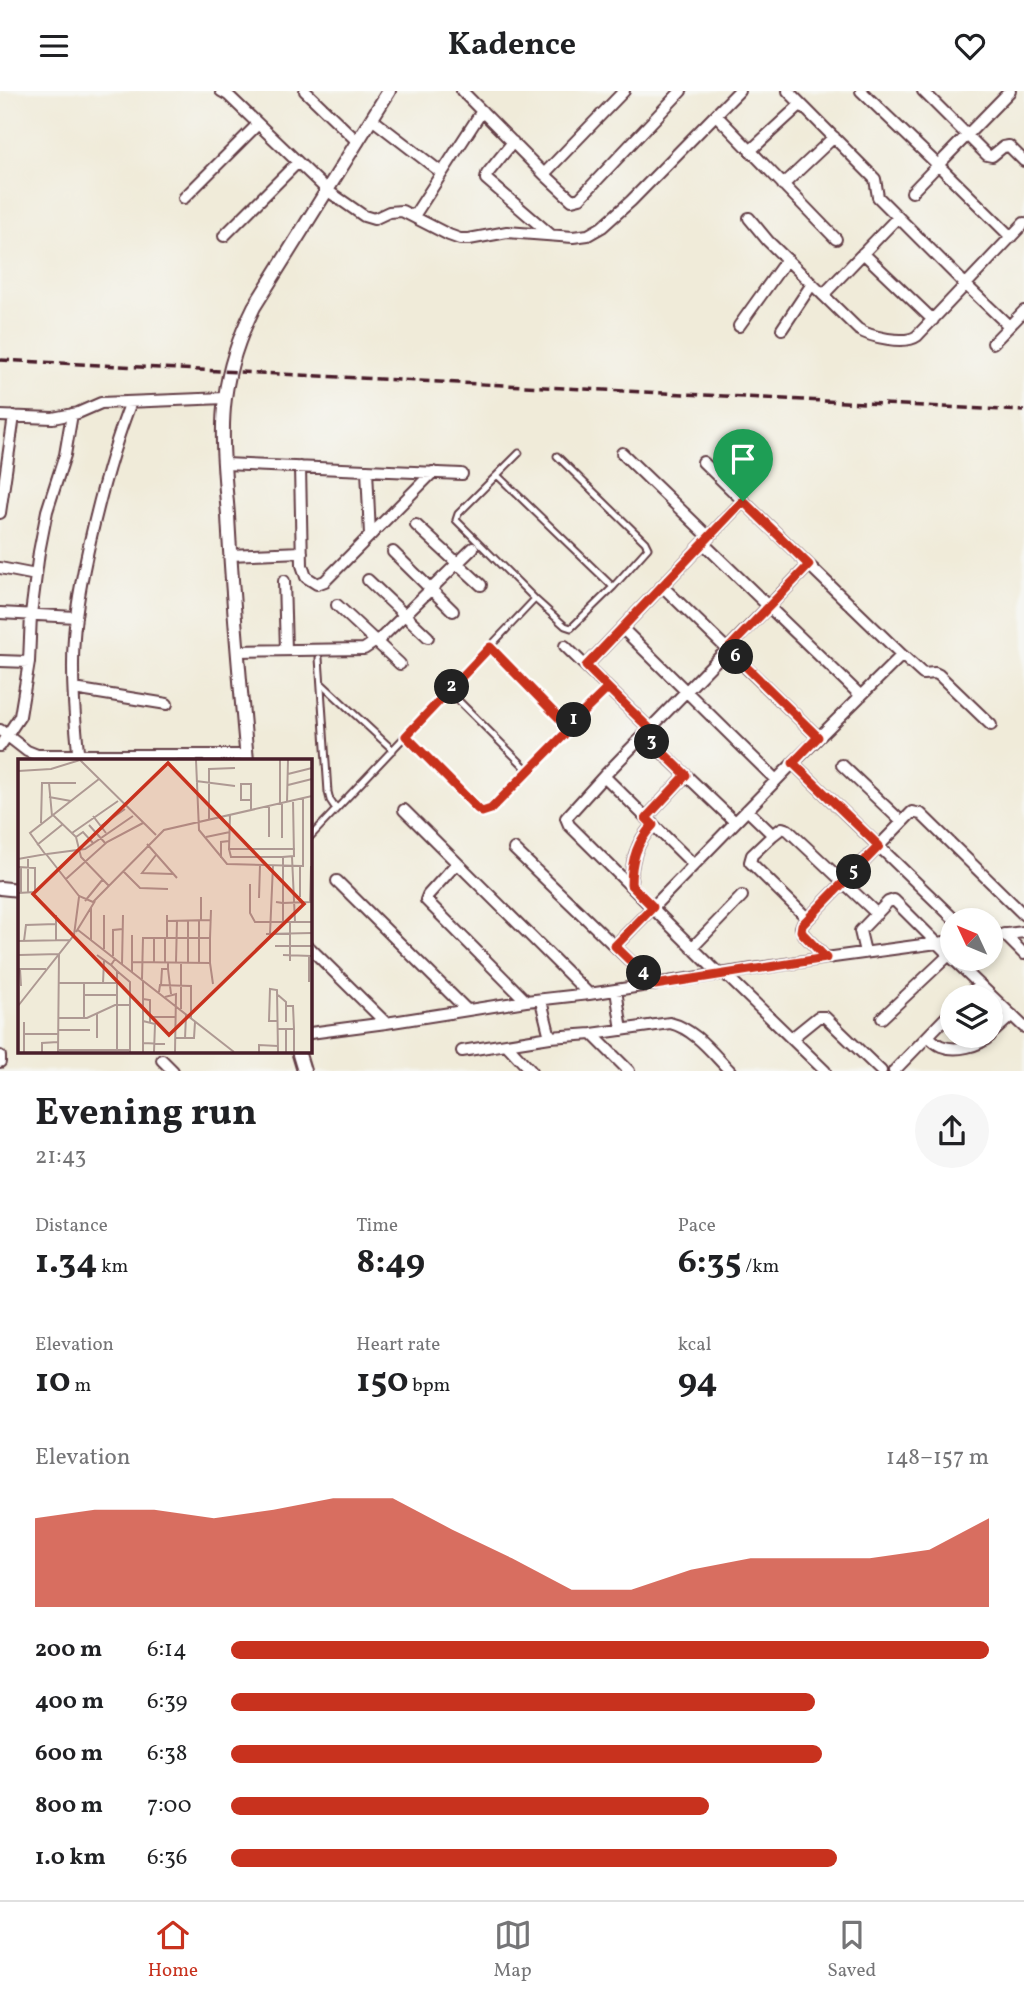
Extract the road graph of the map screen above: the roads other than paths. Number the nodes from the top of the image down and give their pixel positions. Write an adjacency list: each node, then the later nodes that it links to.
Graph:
1 (221, 91): 16 (street)
2 (305, 91): 19 (street)
3 (389, 91): 15 (street)
4 (462, 91): 13 (street)
5 (624, 91): 26 (street)
6 (681, 91): 26 (street)
7 (739, 91): 14 (street)
8 (788, 91): 12 (street)
9 (861, 91): 24 (street)
10 (923, 91): 17 (street)
11 (1010, 91): 17 (street)
12 (801, 104): 18 (street); 21 (street)
13 (482, 111): 20 (street); 25 (street)
14 (716, 115): 21 (street); 35 (street)
15 (372, 119): 19 (street); 25 (street)
16 (258, 124): 23 (street); 30 (street)
17 (968, 135): 22 (street); 24 (street)
18 (834, 137): 27 (street); 32 (street)
19 (358, 142): 28 (street)
20 (513, 142): 26 (street); 35 (street)
21 (750, 151): 27 (street)
22 (1024, 161)
23 (297, 163): 28 (street); 36 (street)
24 (939, 166): 29 (street); 37 (street)
25 (442, 173): 31 (street)
26 (544, 174)
27 (783, 185): 38 (street)
28 (328, 191): 31 (street); 50 (street)
29 (912, 192)
30 (184, 198)
31 (414, 216): 35 (street)
32 (898, 216): 39 (street); 42 (street)
33 (749, 219): 40 (street)
34 (1024, 223): 37 (street)
35 (551, 235)
36 (224, 236)
37 (1011, 237): 42 (street)
38 (836, 239)
39 (863, 253): 43 (street); 45 (street)
40 (787, 260): 41 (street); 46 (street)
41 (812, 284): 43 (street); 48 (street)
42 (966, 285): 45 (street); 47 (street)
43 (823, 295): 45 (street)
44 (1024, 311): 47 (street)
45 (933, 320)
46 (739, 326)
47 (1010, 326): 49 (street)
48 (782, 329)
49 (993, 343)
50 (225, 398): 51 (street); 59 (street)
51 (131, 402): 52 (street); 91 (street)
52 (72, 414): 54 (street); 77 (street)
53 (0, 416): 54 (street)
54 (15, 416): 66 (street)
55 (519, 453): 64 (lane)
56 (622, 453): 69 (street)
57 (557, 456): 82 (lane)
58 (703, 462): 65 (street)
59 (225, 464): 60 (street); 73 (street)
60 (300, 467): 61 (street); 71 (street)
61 (367, 470): 62 (street); 68 (street)
62 (433, 472): 63 (street); 68 (street)
63 (462, 474)
64 (497, 475): 82 (lane); 84 (lane)
65 (743, 501): 69 (street); 75 (street)
66 (0, 513)
67 (416, 525): 74 (street)
68 (370, 535): 71 (street)
69 (706, 540): 81 (street); 86 (street)
70 (473, 548): 74 (street)
71 (302, 552): 73 (street)
72 (393, 552): 83 (street)
73 (230, 555): 99 (street)
74 (457, 563): 80 (street); 83 (street)
75 (809, 565): 86 (street); 100 (street)
76 (0, 568): 77 (street)
77 (36, 575): 89 (street)
78 (369, 580): 90 (street)
79 (284, 581): 98 (street)
80 (481, 585)
81 (662, 586): 92 (street); 97 (street)
82 (613, 587): 84 (lane)
83 (430, 589): 87 (street); 90 (street)
84 (534, 599): 96 (lane)
85 (337, 605): 94 (street)
86 (769, 606): 97 (street); 111 (street)
87 (453, 611)
88 (0, 613): 89 (street)
89 (31, 614): 91 (street); 103 (street)
90 (404, 615): 93 (street); 94 (street)
91 (76, 617): 108 (street)
92 (622, 628): 105 (street); 110 (street)
93 (428, 637)
94 (376, 642): 98 (street); 104 (street)
95 (565, 646): 105 (street)
96 (490, 647): 109 (lane); 114 (lane)
97 (728, 649): 110 (street); 118 (street)
98 (286, 650): 99 (street)
99 (238, 651): 123 (street)
100 (902, 655): 111 (street); 113 (street)
101 (319, 658): 106 (lane)
102 (0, 661): 103 (street)
103 (29, 662): 116 (street)
104 (400, 664)
105 (586, 666): 107 (street)
106 (321, 683): 120 (lane); 130 (lane)
107 (608, 688): 114 (lane); 115 (street)
108 (74, 689): 112 (street); 121 (street)
109 (449, 691): 117 (lane); 126 (lane)
110 (686, 691): 115 (street); 129 (street)
111 (861, 696): 118 (street)
112 (167, 704)
113 (991, 725)
114 (565, 730): 126 (lane)
115 (647, 731): 127 (street); 128 (street)
116 (4, 733): 119 (street); 121 (street)
117 (406, 736): 120 (lane); 126 (lane)
118 (818, 737): 124 (street)
119 (0, 746)
120 (393, 750): 130 (lane)
121 (79, 758): 122 (street)
122 (199, 758): 123 (street)
123 (247, 758)
124 (793, 763): 129 (street); 138 (street)
125 (842, 765): 135 (street)
126 (529, 771)
127 (686, 775): 133 (street); 134 (street)
128 (604, 776): 133 (street); 144 (street)
129 (776, 780): 132 (street)
130 (336, 809): 136 (lane)
131 (404, 810): 140 (street)
132 (747, 810): 134 (street); 137 (street)
133 (650, 821): 141 (street); 144 (street)
134 (735, 822): 141 (street)
135 (902, 823): 138 (street); 151 (street)
136 (312, 835)
137 (773, 835): 143 (street); 152 (street)
138 (879, 846): 143 (street); 149 (street)
139 (514, 849): 157 (street)
140 (457, 863): 170 (street); 171 (street)
141 (694, 865): 148 (street)
142 (337, 881): 173 (street)
143 (844, 882): 150 (street); 152 (street)
144 (631, 885): 148 (street)
145 (0, 888): 146 (street)
146 (18, 890)
147 (742, 896): 159 (street)
148 (653, 907): 157 (street); 159 (street)
149 (943, 908)
150 (877, 914): 155 (street); 161 (street)
151 (1024, 915)
152 (807, 919): 163 (street)
153 (1024, 932): 154 (street)
154 (1004, 934): 162 (street)
155 (937, 943): 156 (street); 158 (street); 161 (street)
156 (940, 943)
157 (615, 946): 168 (street)
158 (940, 946)
159 (692, 948): 166 (street)
160 (312, 950): 176 (street)
161 (865, 952): 163 (street)
162 (1024, 954)
163 (826, 958): 166 (street)
164 (940, 967): 175 (street)
165 (966, 971): 167 (street)
166 (722, 974): 168 (street); 185 (street)
167 (979, 984): 174 (street)
168 (655, 985): 169 (street)
169 (616, 990): 170 (street); 180 (street)
170 (589, 994): 172 (street)
171 (526, 1001): 172 (street); 173 (street)
172 (541, 1001): 184 (street)
173 (467, 1010): 176 (street)
174 (1012, 1015): 178 (street); 179 (street)
175 (882, 1018)
176 (386, 1023): 181 (street)
177 (940, 1024): 183 (street)
178 (1003, 1024)
179 (1024, 1027)
180 (622, 1030): 182 (street); 197 (street)
181 (312, 1033)
182 (592, 1034): 184 (street); 196 (street)
183 (928, 1036): 187 (street); 200 (street)
184 (550, 1037): 186 (street)
185 (792, 1038): 198 (street); 199 (street)
186 (506, 1044): 188 (street); 195 (street)
187 (940, 1046)
188 (462, 1051)
189 (299, 1053): 194 (street)
190 (0, 1056): 192 (street)
191 (162, 1060): 193 (street)
192 (0, 1062)
193 (173, 1070)
194 (304, 1070)
195 (531, 1070)
196 (629, 1070)
197 (730, 1070)
198 (825, 1070)
199 (881, 1070)
200 (894, 1070)

